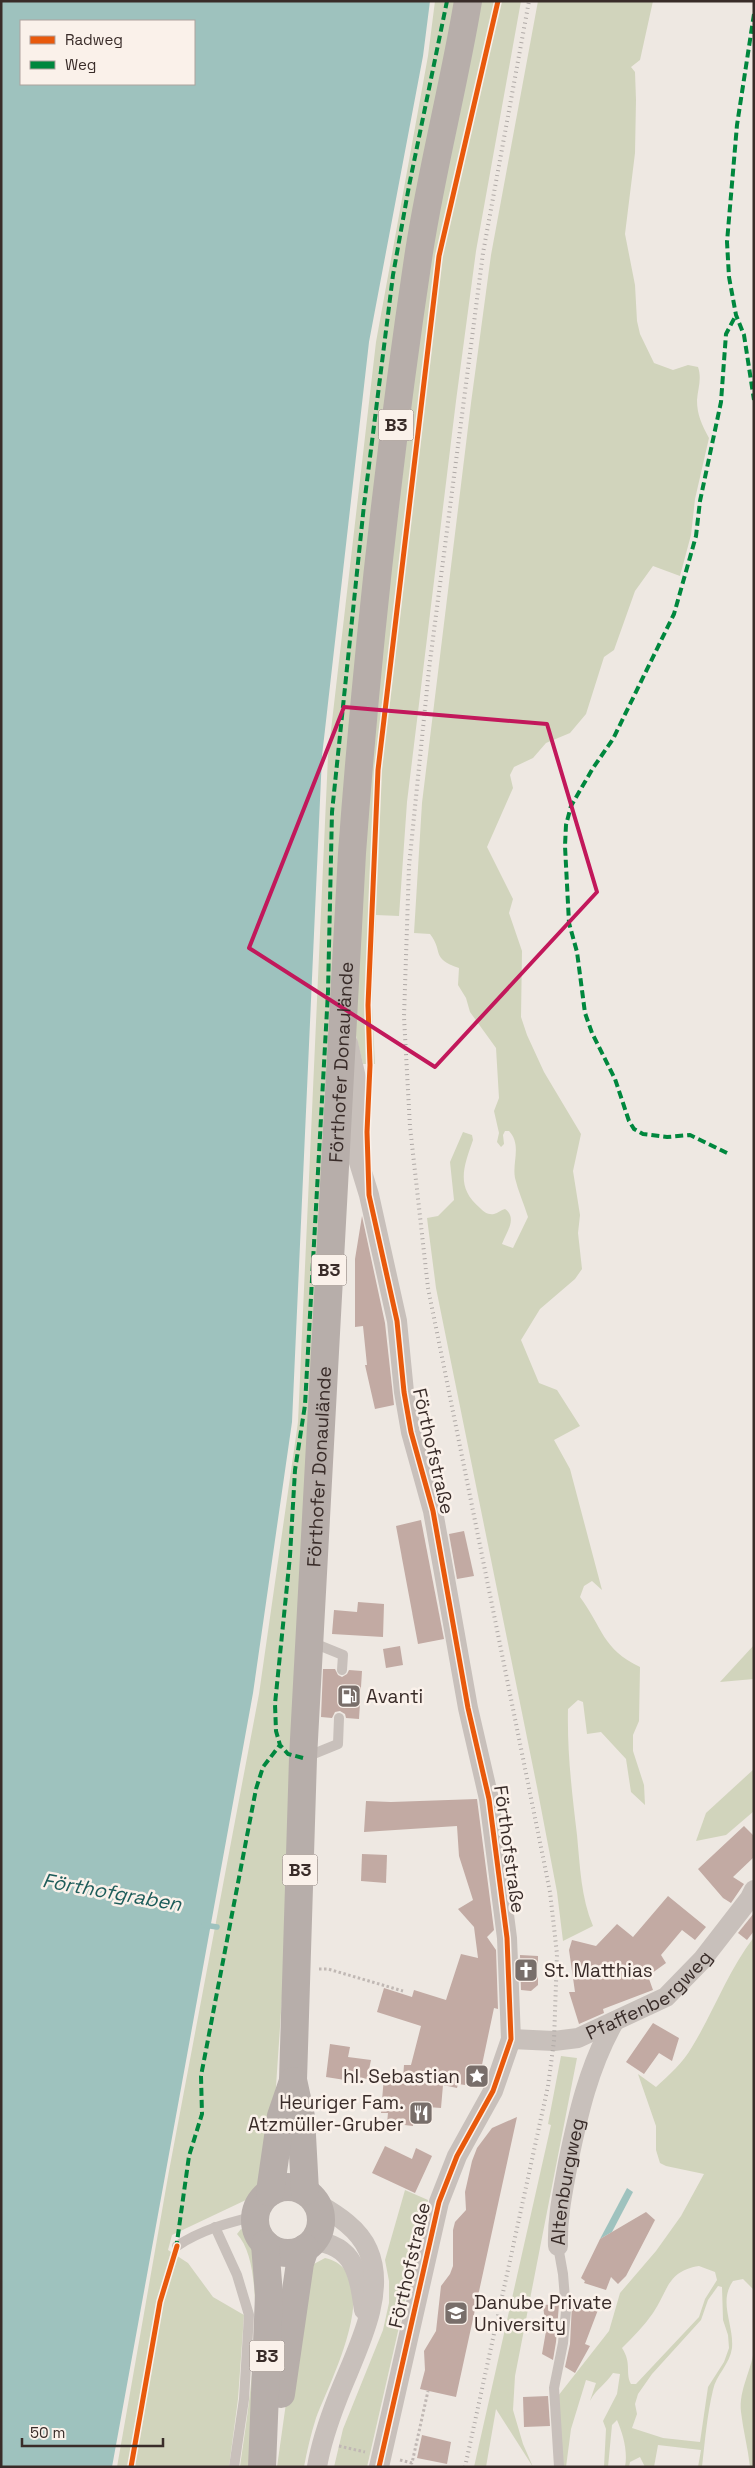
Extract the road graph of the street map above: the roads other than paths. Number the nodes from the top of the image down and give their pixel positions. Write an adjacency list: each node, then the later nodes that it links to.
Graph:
1 (468, 1): 2 (main road, Förthofer Donaulände / B3)
2 (343, 1022): 3 (main road, Förthofer Donaulände / B3); 9 (street, Förthofstraße)
3 (310, 1641): 4 (lane); 6 (main road, Förthofer Donaulände / B3)
4 (342, 1670)
5 (339, 1718): 6 (lane)
6 (303, 1758): 10 (main road, Förthofer Donaulände / B3)
7 (754, 1890): 8 (street, Pfaffenbergweg)
8 (614, 2022): 9 (street, Pfaffenbergweg); 18 (street, Altenburgweg)
9 (511, 2038): 20 (street, Förthofstraße)
10 (293, 2080): 11 (main road, Förthofer Donaulände / B3); 12 (main road, Förthofer Donaulände / B3)
11 (270, 2192): 12 (main road); 13 (main road, B3)
12 (312, 2198): 16 (main road, B3); 19 (street)
13 (255, 2216): 14 (lane); 15 (main road, B3)
14 (215, 2227): 17 (lane); 21 (lane)
15 (265, 2244): 16 (main road); 22 (main road, B3)
16 (309, 2244): 19 (street); 22 (main road, B3)
17 (177, 2246)
18 (558, 2246): 24 (lane, Altenburgweg)
19 (366, 2324): 23 (street)
20 (381, 2459)
21 (234, 2467)
22 (264, 2467)
23 (317, 2467)
24 (559, 2467)

